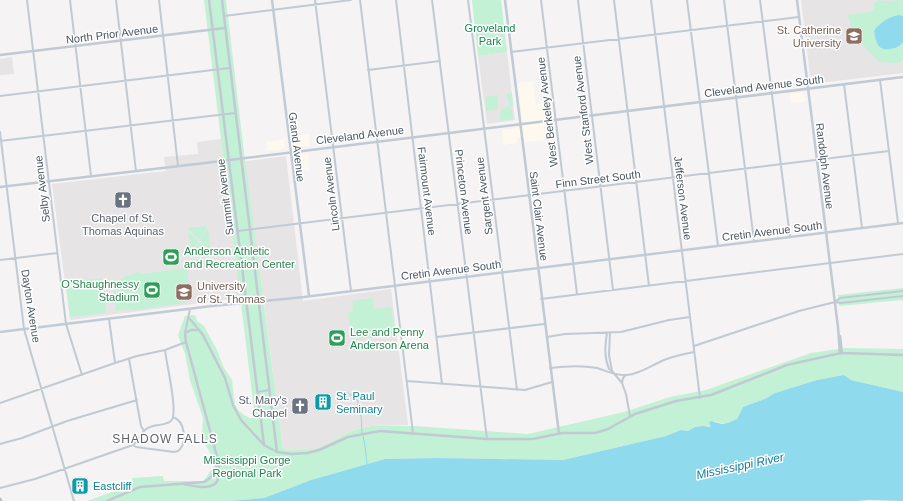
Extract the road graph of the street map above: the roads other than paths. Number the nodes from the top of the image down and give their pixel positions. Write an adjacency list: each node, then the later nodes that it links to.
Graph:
1 (27, 0): 39 (street, Selby Avenue)
2 (70, 0): 37 (street)
3 (116, 0): 35 (street)
4 (158, 0): 33 (street)
5 (209, 0): 30 (street, Summit Avenue)
6 (222, 0): 25 (street, Summit Avenue)
7 (272, 0): 24 (main road, Grand Avenue)
8 (315, 0): 23 (street, Lincoln Avenue)
9 (351, 0): 23 (street)
10 (360, 0): 46 (street)
11 (396, 0): 43 (street, Fairmount Avenue)
12 (432, 0): 42 (street, Princeton Avenue)
13 (468, 0): 68 (street, Sargent Avenue)
14 (505, 0): 40 (street, Saint Clair Avenue)
15 (541, 0): 38 (street, West Berkeley Avenue)
16 (578, 0): 36 (street, West Stanford Avenue)
17 (614, 0): 34 (street)
18 (651, 0): 32 (street, Jefferson Avenue)
19 (687, 0): 31 (street)
20 (724, 0): 28 (street)
21 (760, 0): 27 (street)
22 (797, 0): 26 (main road, Randolph Avenue)
23 (316, 4): 24 (street); 76 (street, Lincoln Avenue)
24 (273, 9): 25 (street); 78 (main road, Grand Avenue)
25 (224, 16): 29 (street, Summit Avenue)
26 (799, 17): 27 (street); 53 (main road, Randolph Avenue)
27 (763, 21): 28 (street); 55 (street)
28 (727, 26): 31 (street); 57 (street)
29 (225, 28): 30 (street, North Prior Avenue); 44 (street, Summit Avenue)
30 (213, 30): 33 (street, North Prior Avenue); 45 (street, Summit Avenue)
31 (691, 30): 32 (street); 58 (street)
32 (655, 35): 34 (street); 59 (street, Jefferson Avenue)
33 (163, 36): 35 (street, North Prior Avenue); 47 (street)
34 (619, 39): 36 (street); 60 (street)
35 (120, 40): 37 (street, North Prior Avenue); 49 (street)
36 (583, 44): 38 (street); 63 (street, West Stanford Avenue)
37 (75, 46): 39 (street, North Prior Avenue); 52 (street)
38 (547, 48): 40 (street); 64 (street, West Berkeley Avenue)
39 (33, 51): 41 (street, North Prior Avenue); 54 (street, Selby Avenue)
40 (511, 52): 66 (street, Saint Clair Avenue)
41 (0, 55)
42 (440, 61): 43 (street); 71 (street, Princeton Avenue)
43 (404, 66): 46 (street); 73 (street, Fairmount Avenue)
44 (230, 68): 45 (street); 61 (street, Summit Avenue)
45 (218, 69): 47 (street); 62 (street, Summit Avenue)
46 (368, 70): 75 (street)
47 (167, 75): 49 (street); 65 (street)
48 (903, 77): 50 (street, Cleveland Avenue South)
49 (125, 80): 52 (street); 67 (street)
50 (880, 80): 51 (street, Cleveland Avenue South); 77 (street)
51 (844, 84): 53 (street, Cleveland Avenue South); 79 (street)
52 (80, 86): 54 (street); 69 (street)
53 (808, 88): 55 (street, Cleveland Avenue South); 82 (main road, Randolph Avenue)
54 (38, 91): 56 (street); 72 (street, Selby Avenue)
55 (771, 93): 57 (street, Cleveland Avenue South); 83 (street)
56 (0, 96)
57 (736, 97): 58 (street, Cleveland Avenue South); 85 (street)
58 (699, 102): 59 (street, Cleveland Avenue South); 87 (street)
59 (663, 106): 60 (street, Cleveland Avenue South); 89 (street, Jefferson Avenue)
60 (627, 111): 63 (street, Cleveland Avenue); 91 (street)
61 (235, 113): 62 (street); 80 (street, Summit Avenue)
62 (223, 115): 65 (street); 81 (street, Summit Avenue)
63 (592, 115): 64 (street, Cleveland Avenue); 94 (street, West Stanford Avenue)
64 (555, 120): 66 (street, Cleveland Avenue); 95 (street, West Berkeley Avenue)
65 (173, 121): 67 (street); 84 (street)
66 (519, 124): 68 (street, Cleveland Avenue); 96 (street, Saint Clair Avenue)
67 (131, 125): 69 (street); 86 (street)
68 (484, 128): 71 (street, Cleveland Avenue); 97 (street, Sargent Avenue)
69 (85, 131): 72 (street); 88 (street)
70 (0, 132): 74 (street, Dayton Avenue)
71 (448, 133): 73 (street, Cleveland Avenue); 98 (street, Princeton Avenue)
72 (43, 136): 74 (street); 90 (street, Selby Avenue)
73 (412, 137): 75 (street, Cleveland Avenue); 99 (street, Fairmount Avenue)
74 (1, 141): 92 (street, Dayton Avenue)
75 (377, 142): 76 (street, Cleveland Avenue); 100 (street)
76 (333, 147): 78 (street, Cleveland Avenue); 101 (street, Lincoln Avenue)
77 (889, 151): 79 (street, Finn Street South); 104 (street)
78 (290, 152): 80 (street, Cleveland Avenue); 103 (main road, Grand Avenue)
79 (852, 156): 82 (street, Finn Street South); 105 (street)
80 (241, 158): 81 (street, Cleveland Avenue); 106 (street, Summit Avenue)
81 (229, 160): 84 (street, Cleveland Avenue); 107 (street, Summit Avenue)
82 (816, 160): 83 (street, Finn Street South); 108 (main road, Randolph Avenue)
83 (780, 165): 85 (street, Finn Street South); 109 (street)
84 (178, 166): 86 (street, Cleveland Avenue)
85 (744, 169): 87 (street, Finn Street South); 110 (street)
86 (136, 171): 88 (street, Cleveland Avenue)
87 (708, 174): 89 (street, Finn Street South); 111 (street)
88 (91, 176): 90 (street, Cleveland Avenue)
89 (672, 178): 91 (street, Finn Street South); 112 (street, Jefferson Avenue)
90 (49, 182): 92 (street, Cleveland Avenue); 113 (street, Selby Avenue)
91 (636, 183): 94 (street, Finn Street South); 114 (street)
92 (6, 186): 93 (street, Cleveland Avenue); 116 (street, Dayton Avenue)
93 (0, 187)
94 (600, 187): 95 (street, Finn Street South); 117 (street, West Stanford Avenue)
95 (564, 191): 96 (street, Finn Street South); 119 (street, West Berkeley Avenue)
96 (528, 196): 97 (street, Finn Street South); 121 (street, Saint Clair Avenue)
97 (492, 200): 98 (street, Finn Street South); 122 (street, Sargent Avenue)
98 (457, 204): 99 (street, Finn Street South); 123 (street, Princeton Avenue)
99 (421, 209): 100 (street, Finn Street South); 124 (street, Fairmount Avenue)
100 (386, 213): 101 (street, Finn Street South); 126 (street)
101 (342, 219): 103 (street, Finn Street South); 128 (street, Lincoln Avenue)
102 (903, 223): 104 (main road, Cretin Avenue South)
103 (299, 224): 106 (street, Finn Street South); 133 (main road, Grand Avenue)
104 (898, 224): 105 (main road, Cretin Avenue South)
105 (862, 228): 108 (main road, Cretin Avenue South)
106 (251, 230): 107 (street, Finn Street South); 137 (street, Summit Avenue)
107 (237, 231): 138 (street, Summit Avenue)
108 (826, 232): 109 (main road, Cretin Avenue South); 120 (street, Randolph Avenue)
109 (790, 237): 110 (main road, Cretin Avenue South)
110 (754, 241): 111 (main road, Cretin Avenue South)
111 (718, 246): 112 (main road, Cretin Avenue South)
112 (682, 250): 114 (main road, Cretin Avenue South); 125 (street, Jefferson Avenue)
113 (57, 253): 116 (street); 144 (street, Selby Avenue)
114 (645, 254): 117 (main road, Cretin Avenue South); 127 (street)
115 (903, 254): 120 (street)
116 (15, 258): 118 (street); 147 (street, Dayton Avenue)
117 (609, 259): 119 (main road, Cretin Avenue South); 129 (street, West Stanford Avenue)
118 (0, 260)
119 (573, 263): 121 (main road, Cretin Avenue South); 132 (street, West Berkeley Avenue)
120 (830, 263): 125 (street); 139 (street, Randolph Avenue)
121 (537, 268): 122 (main road, Cretin Avenue South); 136 (street, Saint Clair Avenue)
122 (502, 272): 123 (main road, Cretin Avenue South); 146 (street, Sargent Avenue)
123 (466, 276): 124 (main road, Cretin Avenue South); 150 (street, Princeton Avenue)
124 (430, 281): 126 (main road, Cretin Avenue South); 154 (street, Fairmount Avenue)
125 (685, 281): 127 (street); 141 (street, Jefferson Avenue)
126 (394, 285): 128 (main road, Cretin Avenue South); 169 (street)
127 (650, 286): 129 (street)
128 (351, 290): 133 (main road, Cretin Avenue South)
129 (613, 290): 132 (street)
130 (903, 291): 131 (street)
131 (886, 292): 135 (street); 139 (street)
132 (577, 294): 136 (street)
133 (309, 296): 137 (main road, Cretin Avenue South)
134 (903, 296): 135 (street)
135 (887, 298): 139 (street)
136 (541, 299): 145 (street, Saint Clair Avenue)
137 (259, 301): 138 (main road, Cretin Avenue South); 175 (street, Summit Avenue)
138 (246, 302): 140 (main road, Cretin Avenue South); 177 (street, Summit Avenue)
139 (835, 302): 157 (street); 160 (street, Randolph Avenue)
140 (190, 309): 142 (street); 143 (main road, Cretin Avenue South)
141 (690, 317): 153 (street); 157 (street, Jefferson Avenue)
142 (189, 318): 148 (street); 151 (street)
143 (109, 319): 144 (main road, Cretin Avenue South); 163 (street)
144 (66, 324): 147 (main road, Cretin Avenue South); 167 (street, Selby Avenue)
145 (544, 324): 146 (street); 155 (street, Saint Clair Avenue)
146 (509, 328): 150 (street); 176 (street, Sargent Avenue)
147 (24, 329): 149 (main road, Cretin Avenue South); 174 (street, Dayton Avenue)
148 (199, 330): 151 (street); 190 (street)
149 (0, 332)
150 (473, 332): 154 (street); 173 (street, Princeton Avenue)
151 (186, 333): 156 (street)
152 (607, 333): 153 (street); 155 (street); 165 (street)
153 (610, 334): 165 (street)
154 (437, 337): 172 (street, Fairmount Avenue)
155 (546, 337): 164 (street, Saint Clair Avenue)
156 (186, 342): 158 (street); 192 (street)
157 (694, 346): 159 (street, Jefferson Avenue)
158 (165, 350): 162 (street); 182 (street)
159 (694, 352): 168 (street); 178 (street, Jefferson Avenue)
160 (841, 353): 161 (street); 178 (street)
161 (903, 355)
162 (129, 359): 163 (street); 179 (street)
163 (115, 363): 167 (street)
164 (550, 368): 166 (street); 170 (street, Saint Clair Avenue)
165 (612, 371): 166 (street)
166 (614, 374): 168 (street); 171 (street)
167 (82, 375): 174 (street)
168 (626, 375): 171 (street)
169 (406, 381): 172 (street); 185 (street)
170 (552, 382): 176 (street); 186 (street, Saint Clair Avenue)
171 (622, 383): 181 (street)
172 (442, 384): 173 (street)
173 (480, 387): 176 (street); 187 (street, Princeton Avenue)
174 (42, 389): 180 (street); 183 (street, Dayton Avenue)
175 (269, 390): 177 (street); 191 (street, Summit Avenue)
176 (517, 390)
177 (258, 392): 190 (street, Summit Avenue)
178 (700, 398): 181 (street)
179 (137, 400): 183 (street); 184 (street)
180 (0, 403)
181 (630, 416): 186 (street)
182 (174, 417): 184 (street); 189 (street)
183 (52, 427): 188 (street); 193 (street, Dayton Avenue)
184 (144, 431): 189 (street)
185 (413, 434): 187 (street); 191 (street)
186 (559, 434): 187 (street)
187 (486, 439)
188 (0, 444)
189 (134, 445): 193 (street)
190 (264, 445): 191 (street)
191 (278, 452)
192 (217, 458): 194 (street); 194 (street)
193 (64, 468): 195 (street); 196 (street, Dayton Avenue)
194 (184, 484): 197 (street)
195 (0, 488)
196 (74, 501)
197 (106, 501)

